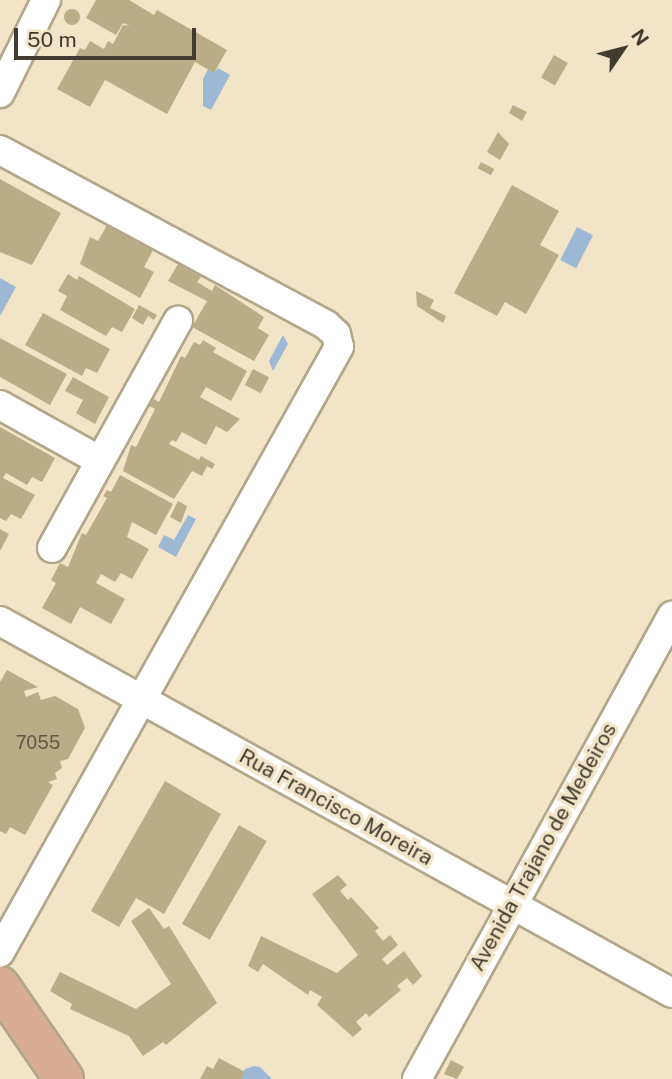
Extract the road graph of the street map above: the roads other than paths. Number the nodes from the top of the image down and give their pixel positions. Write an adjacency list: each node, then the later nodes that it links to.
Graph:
1 (46, 0): 2 (street)
2 (0, 93)
3 (0, 150): 10 (street)
4 (178, 321): 6 (street)
5 (0, 405): 6 (street)
6 (99, 460): 7 (street)
7 (52, 548)
8 (672, 616): 11 (street, Avenida Trajano de Medeiros)
9 (0, 621): 10 (street, Rua Francisco Moreira)
10 (141, 699): 11 (street, Rua Francisco Moreira); 12 (street)
11 (510, 904): 14 (street, Rua Francisco Moreira); 16 (street, Avenida Trajano de Medeiros)
12 (0, 952)
13 (0, 986): 15 (main road)
14 (672, 993)
15 (64, 1079)
16 (417, 1079)

